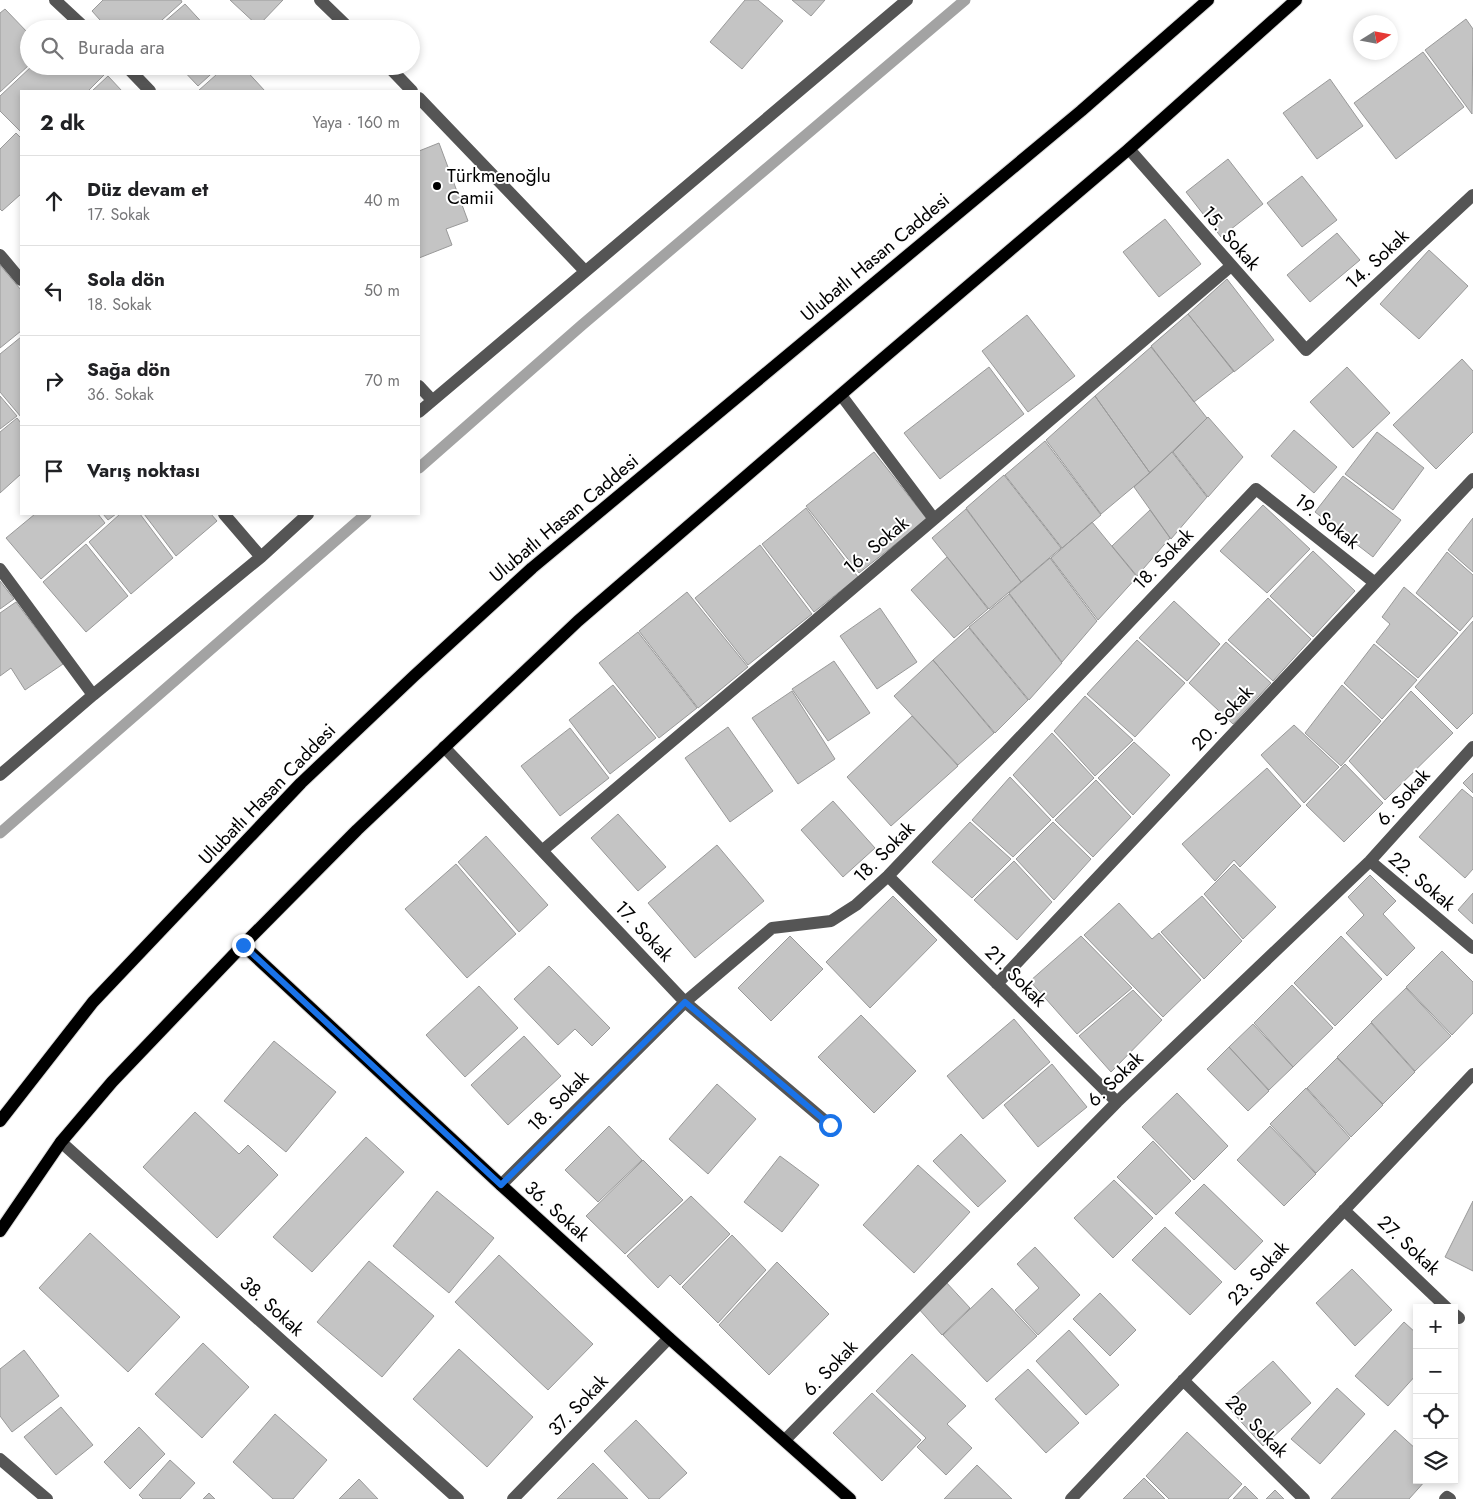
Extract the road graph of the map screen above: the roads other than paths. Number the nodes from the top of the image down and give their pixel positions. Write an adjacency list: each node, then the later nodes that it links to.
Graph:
1 (55, 0): 6 (street)
2 (320, 0): 7 (street)
3 (907, 0): 17 (street)
4 (1208, 0): 45 (main road, Ulubatlı Hasan Caddesi)
5 (1296, 0): 13 (main road)
6 (76, 20)
7 (341, 20)
8 (135, 75): 10 (street)
9 (397, 75): 11 (street)
10 (149, 90)
11 (411, 90)
12 (420, 99): 17 (street)
13 (1130, 150): 16 (street, 15. Sokak); 21 (main road)
14 (1473, 195): 19 (street, 14. Sokak)
15 (0, 255): 18 (street)
16 (1231, 266): 19 (street, 15. Sokak); 28 (street, 16. Sokak)
17 (585, 271): 22 (street)
18 (20, 279)
19 (1306, 350)
20 (420, 387): 22 (street)
21 (842, 395): 28 (street); 33 (main road)
22 (432, 400): 23 (street)
23 (420, 411)
24 (1473, 479): 31 (street, 20. Sokak)
25 (1256, 489): 31 (street, 19. Sokak); 38 (street, 18. Sokak)
26 (225, 515): 29 (street)
27 (307, 515): 29 (street)
28 (934, 519): 36 (street, 16. Sokak)
29 (261, 557): 32 (street)
30 (0, 569): 32 (street)
31 (1375, 583): 41 (street, 20. Sokak)
32 (93, 695): 35 (street)
33 (444, 748): 36 (street, 17. Sokak); 39 (main road)
34 (1473, 748): 37 (street, 6. Sokak)
35 (0, 774)
36 (543, 850): 42 (street, 17. Sokak)
37 (1370, 861): 40 (street, 22. Sokak); 44 (street, 6. Sokak)
38 (888, 876): 41 (street, 21. Sokak); 42 (street, 18. Sokak)
39 (243, 945): 47 (main road); 48 (main road, 36. Sokak)
40 (1473, 948)
41 (997, 984): 44 (street, 21. Sokak)
42 (685, 1002): 46 (street, 17. Sokak); 48 (street, 18. Sokak)
43 (1473, 1074): 49 (street, 23. Sokak)
44 (1117, 1102): 54 (street, 6. Sokak)
45 (0, 1121)
46 (830, 1125)
47 (61, 1142): 50 (main road); 57 (street, 38. Sokak)
48 (501, 1185): 52 (main road, 36. Sokak)
49 (1344, 1210): 51 (street, 27. Sokak); 53 (street, 23. Sokak)
50 (0, 1231)
51 (1443, 1304)
52 (669, 1338): 54 (main road, 36. Sokak); 58 (street, 37. Sokak)
53 (1184, 1380): 60 (street, 23. Sokak); 61 (street, 28. Sokak)
54 (785, 1440): 59 (main road, 36. Sokak)
55 (0, 1459): 56 (street)
56 (47, 1499)
57 (458, 1499)
58 (513, 1499)
59 (850, 1499)
60 (1071, 1499)
61 (1304, 1499)
62 (1445, 1499): 63 (street)
63 (1450, 1499)

